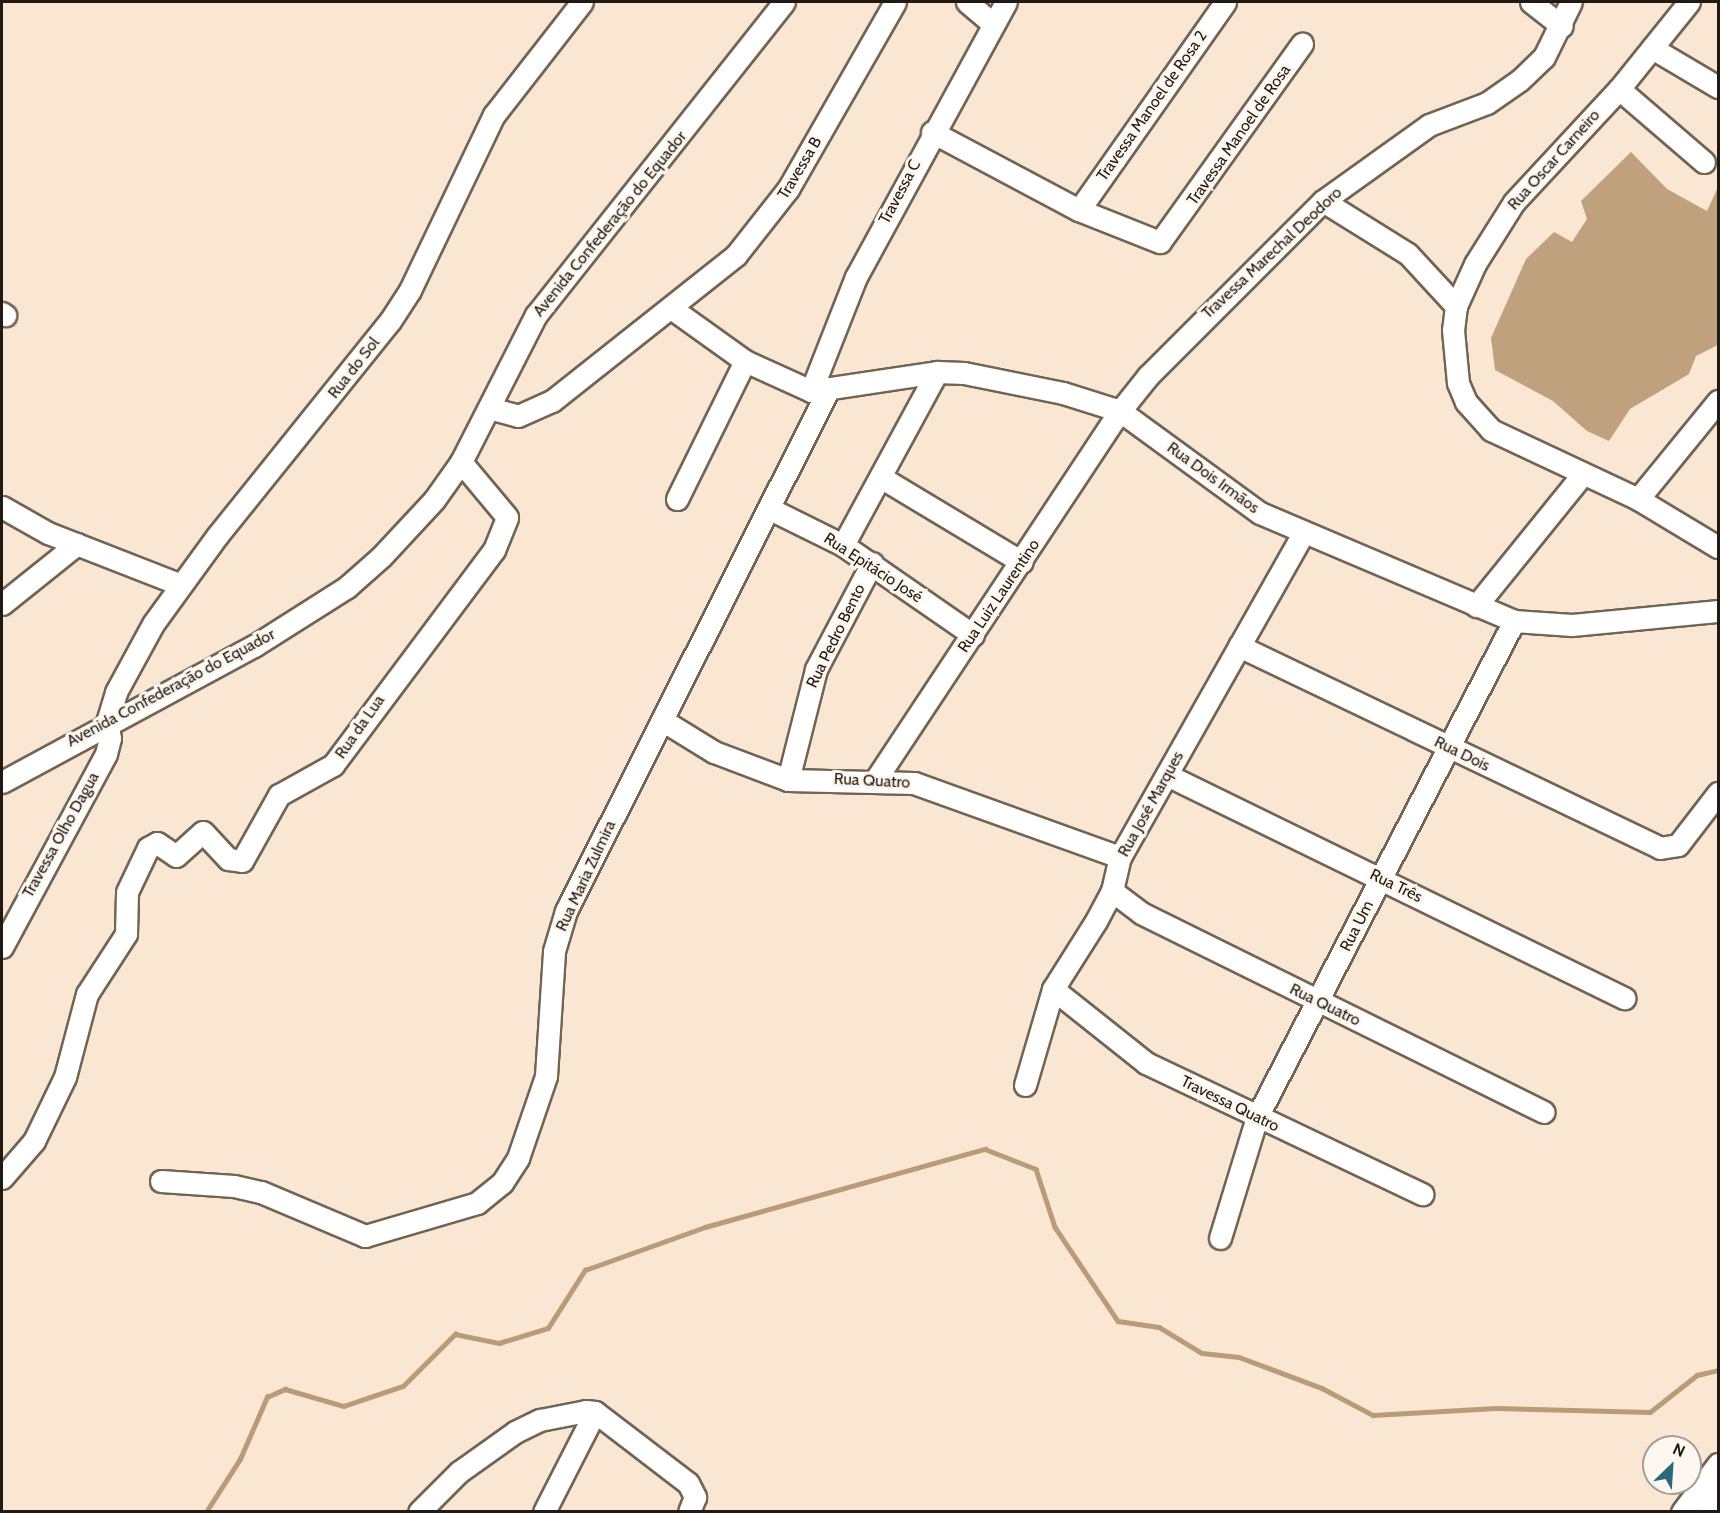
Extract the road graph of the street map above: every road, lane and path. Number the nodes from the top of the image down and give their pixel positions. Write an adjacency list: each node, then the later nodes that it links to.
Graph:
1 (582, 2): 41 (street, Rua do Sol)
2 (784, 2): 26 (street, Avenida Confederação do Equador)
3 (895, 2): 21 (street, Travessa B)
4 (967, 2): 10 (street)
5 (1006, 2): 10 (street, Travessa C)
6 (1226, 2): 19 (street, Travessa Manoel de Rosa 2)
7 (1532, 2): 11 (street)
8 (1571, 2): 11 (street, Travessa Marechal Deodoro)
9 (1689, 2): 13 (street, Rua Oscar Carneiro)
10 (993, 24): 16 (street, Travessa C)
11 (1562, 26): 18 (street, Travessa Marechal Deodoro)
12 (1302, 44): 19 (street, Travessa Manoel de Rosa)
13 (1652, 48): 14 (street); 15 (street, Rua Oscar Carneiro)
14 (1719, 87)
15 (1619, 89): 17 (street); 20 (street, Rua Oscar Carneiro)
16 (932, 132): 19 (street); 24 (street, Travessa C)
17 (1704, 162)
18 (1323, 201): 20 (street); 27 (street, Travessa Marechal Deodoro)
19 (1079, 210)
20 (1456, 306): 29 (street, Rua Oscar Carneiro)
21 (671, 308): 22 (street); 26 (street, Travessa B)
22 (745, 361): 24 (street); 31 (street)
23 (937, 372): 24 (street, Rua Dois Irmãos); 27 (street, Rua Dois Irmãos); 30 (street)
24 (820, 390): 34 (street, Rua Maria Zulmira)
25 (1719, 401): 32 (street)
26 (489, 408): 28 (street, Avenida Confederação do Equador)
27 (1120, 411): 35 (street, Rua Dois Irmãos); 39 (street, Rua Luiz Laurentino)
28 (461, 462): 49 (street, Avenida Confederação do Equador); 66 (street, Rua da Lua)
29 (1583, 474): 32 (street, Rua Oscar Carneiro); 43 (street)
30 (882, 478): 37 (street); 39 (street)
31 (677, 499)
32 (1638, 499): 38 (street, Rua Oscar Carneiro)
33 (2, 507): 36 (street)
34 (770, 509): 37 (street, Rua Epitácio José); 48 (street, Rua Maria Zulmira)
35 (1303, 533): 43 (street, Rua Dois Irmãos); 47 (street, Rua José Marques)
36 (77, 544): 41 (street); 42 (street)
37 (843, 545): 40 (street, Rua Epitácio José)
38 (1719, 547)
39 (1022, 562): 46 (street, Rua Luiz Laurentino)
40 (872, 564): 46 (street, Rua Epitácio José); 53 (street, Rua Pedro Bento)
41 (179, 584): 49 (street, Rua do Sol)
42 (2, 604)
43 (1476, 606): 45 (street, Rua Dois Irmãos)
44 (1719, 611): 45 (street, Rua Dois Irmãos)
45 (1514, 621): 50 (street, Rua Um)
46 (973, 635): 52 (street, Rua Luiz Laurentino)
47 (1239, 646): 50 (street, Rua Dois); 51 (street, Rua José Marques)
48 (662, 720): 53 (street, Rua Quatro); 67 (street, Rua Maria Zulmira)
49 (107, 722): 54 (street, Avenida Confederação do Equador); 59 (street, Travessa Olho Dagua)
50 (1449, 748): 55 (street, Rua Dois); 57 (street, Rua Um)
51 (1167, 775): 56 (street, Rua José Marques); 57 (street, Rua Três)
52 (876, 779): 53 (street, Rua Quatro); 56 (street, Rua Quatro)
53 (788, 780)
54 (2, 782)
55 (1719, 793)
56 (1120, 857): 58 (street, Rua José Marques)
57 (1381, 879): 61 (street, Rua Três); 62 (street, Rua Um)
58 (1112, 891): 60 (street, Rua José Marques); 62 (street, Rua Quatro)
59 (2, 947)
60 (1053, 989): 63 (street, Rua José Marques); 65 (street, Travessa Quatro)
61 (1624, 998)
62 (1318, 1001): 64 (street, Rua Quatro); 65 (street, Rua Um)
63 (1025, 1085)
64 (1543, 1112)
65 (1257, 1117): 68 (street, Travessa Quatro); 69 (street, Rua Um)
66 (2, 1178)
67 (160, 1181)
68 (1422, 1194)
69 (1220, 1238)
70 (595, 1412): 72 (street); 73 (street); 74 (street)
71 (1713, 1471): 75 (street); 76 (street)
72 (418, 1512)
73 (544, 1512)
74 (689, 1512)
75 (1682, 1512)
76 (1708, 1512)

